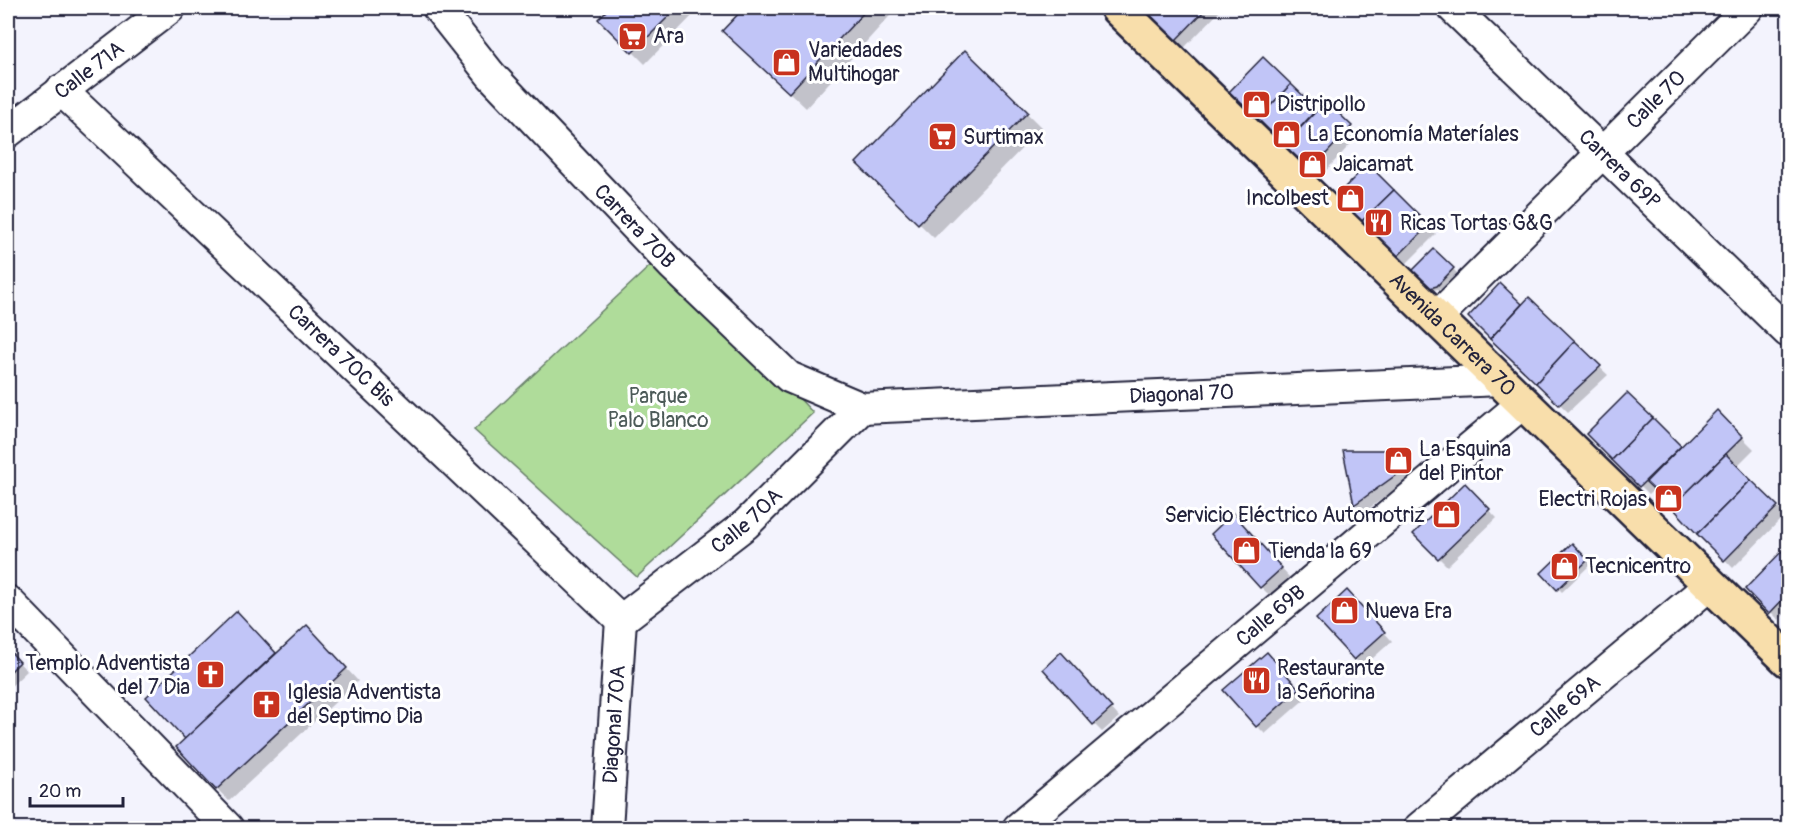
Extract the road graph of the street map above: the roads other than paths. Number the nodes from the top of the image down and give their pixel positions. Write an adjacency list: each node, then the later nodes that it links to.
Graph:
1 (170, 8): 6 (street, Calle 71A)
2 (438, 8): 12 (street, Carrera 70B)
3 (1117, 8): 9 (main road, Avenida Carrera 70)
4 (1453, 8): 8 (street, Carrera 69P)
5 (1748, 8): 8 (street, Calle 70)
6 (61, 90): 7 (street, Calle 71A); 15 (street, Carrera 70C Bis)
7 (8, 132)
8 (1602, 153): 9 (street, Calle 70); 10 (street, Carrera 69P)
9 (1436, 318): 11 (main road, Avenida Carrera 70)
10 (1788, 332)
11 (1512, 392): 12 (street, Diagonal 70); 13 (main road, Avenida Carrera 70); 19 (street, Calle 69B)
12 (862, 408): 15 (street, Calle 70A)
13 (1711, 584): 16 (main road, Avenida Carrera 70); 20 (street, Calle 69A)
14 (8, 601): 17 (street)
15 (621, 620): 18 (street, Diagonal 70A)
16 (1788, 660)
17 (228, 828)
18 (607, 828)
19 (1018, 828)
20 (1419, 828)

